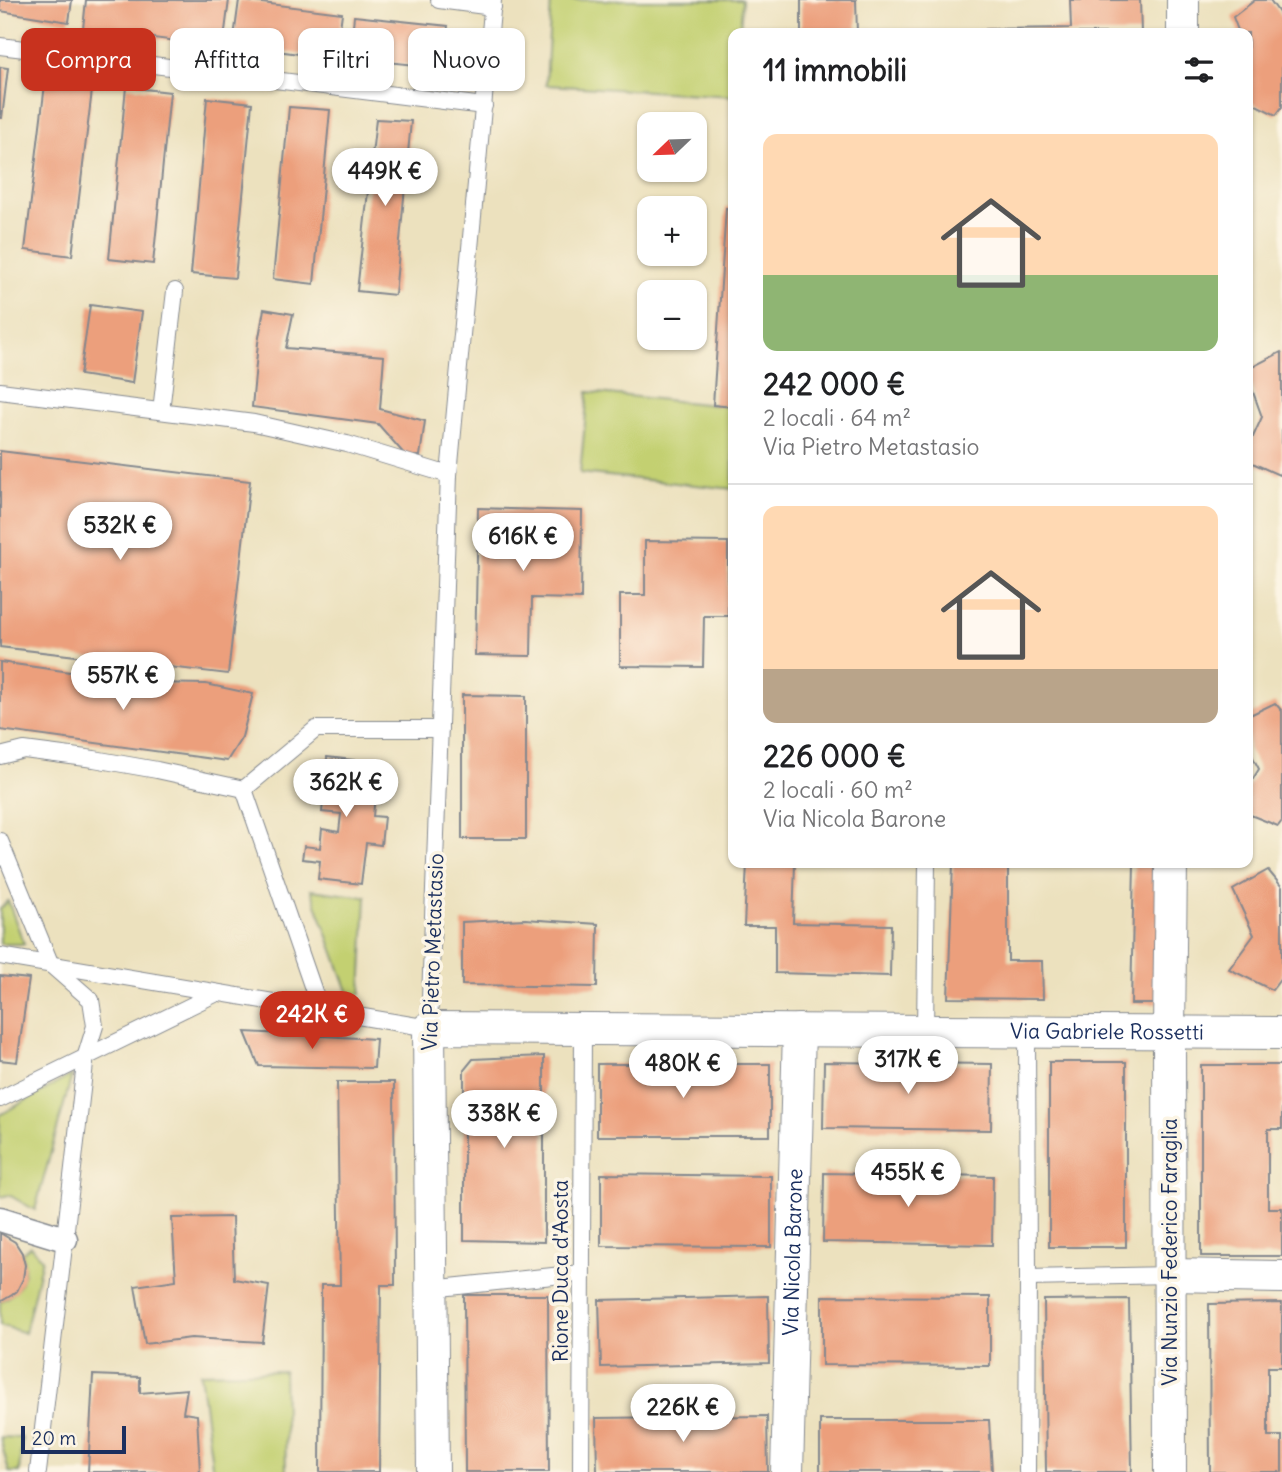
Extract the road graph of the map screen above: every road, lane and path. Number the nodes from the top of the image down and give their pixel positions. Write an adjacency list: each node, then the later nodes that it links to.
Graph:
1 (439, 0): 3 (lane)
2 (1184, 0): 4 (street)
3 (493, 3): 6 (lane, Via Pietro Metastasio)
4 (1183, 28)
5 (0, 46): 6 (lane)
6 (484, 106): 10 (lane, Via Pietro Metastasio)
7 (174, 291): 9 (lane)
8 (0, 391): 9 (lane)
9 (161, 411): 10 (lane)
10 (449, 475): 11 (lane, Via Pietro Metastasio)
11 (440, 730): 13 (lane); 21 (lane, Via Pietro Metastasio)
12 (0, 756): 13 (lane)
13 (244, 789): 20 (lane)
14 (0, 841): 18 (lane)
15 (927, 868): 24 (lane)
16 (1171, 868): 26 (street, Via Nunzio Federico Faraglia)
17 (0, 956): 18 (lane)
18 (51, 965): 19 (lane); 28 (lane)
19 (217, 993): 20 (lane); 28 (lane)
20 (320, 1009): 21 (lane)
21 (429, 1028): 22 (street, Via Gabriele Rossetti); 36 (street, Via Pietro Metastasio)
22 (583, 1029): 23 (street, Via Gabriele Rossetti); 32 (lane, Rione Duca d'Aosta)
23 (799, 1030): 24 (street, Via Gabriele Rossetti); 40 (street, Via Nicola Barone)
24 (925, 1031): 25 (street, Via Gabriele Rossetti)
25 (1027, 1031): 26 (street, Via Gabriele Rossetti); 35 (lane)
26 (1169, 1032): 27 (street, Via Gabriele Rossetti); 33 (street, Via Nunzio Federico Faraglia)
27 (1282, 1033)
28 (86, 1055): 29 (lane); 31 (lane)
29 (0, 1099)
30 (0, 1219): 31 (street)
31 (65, 1239): 37 (lane)
32 (581, 1273): 36 (lane); 39 (lane, Rione Duca d'Aosta)
33 (1170, 1275): 34 (street); 35 (lane); 42 (street, Via Nunzio Federico Faraglia)
34 (1282, 1277)
35 (1028, 1278): 41 (lane)
36 (431, 1289): 38 (street, Via Pietro Metastasio)
37 (38, 1472)
38 (433, 1472)
39 (581, 1472)
40 (787, 1472)
41 (1027, 1472)
42 (1170, 1472)

